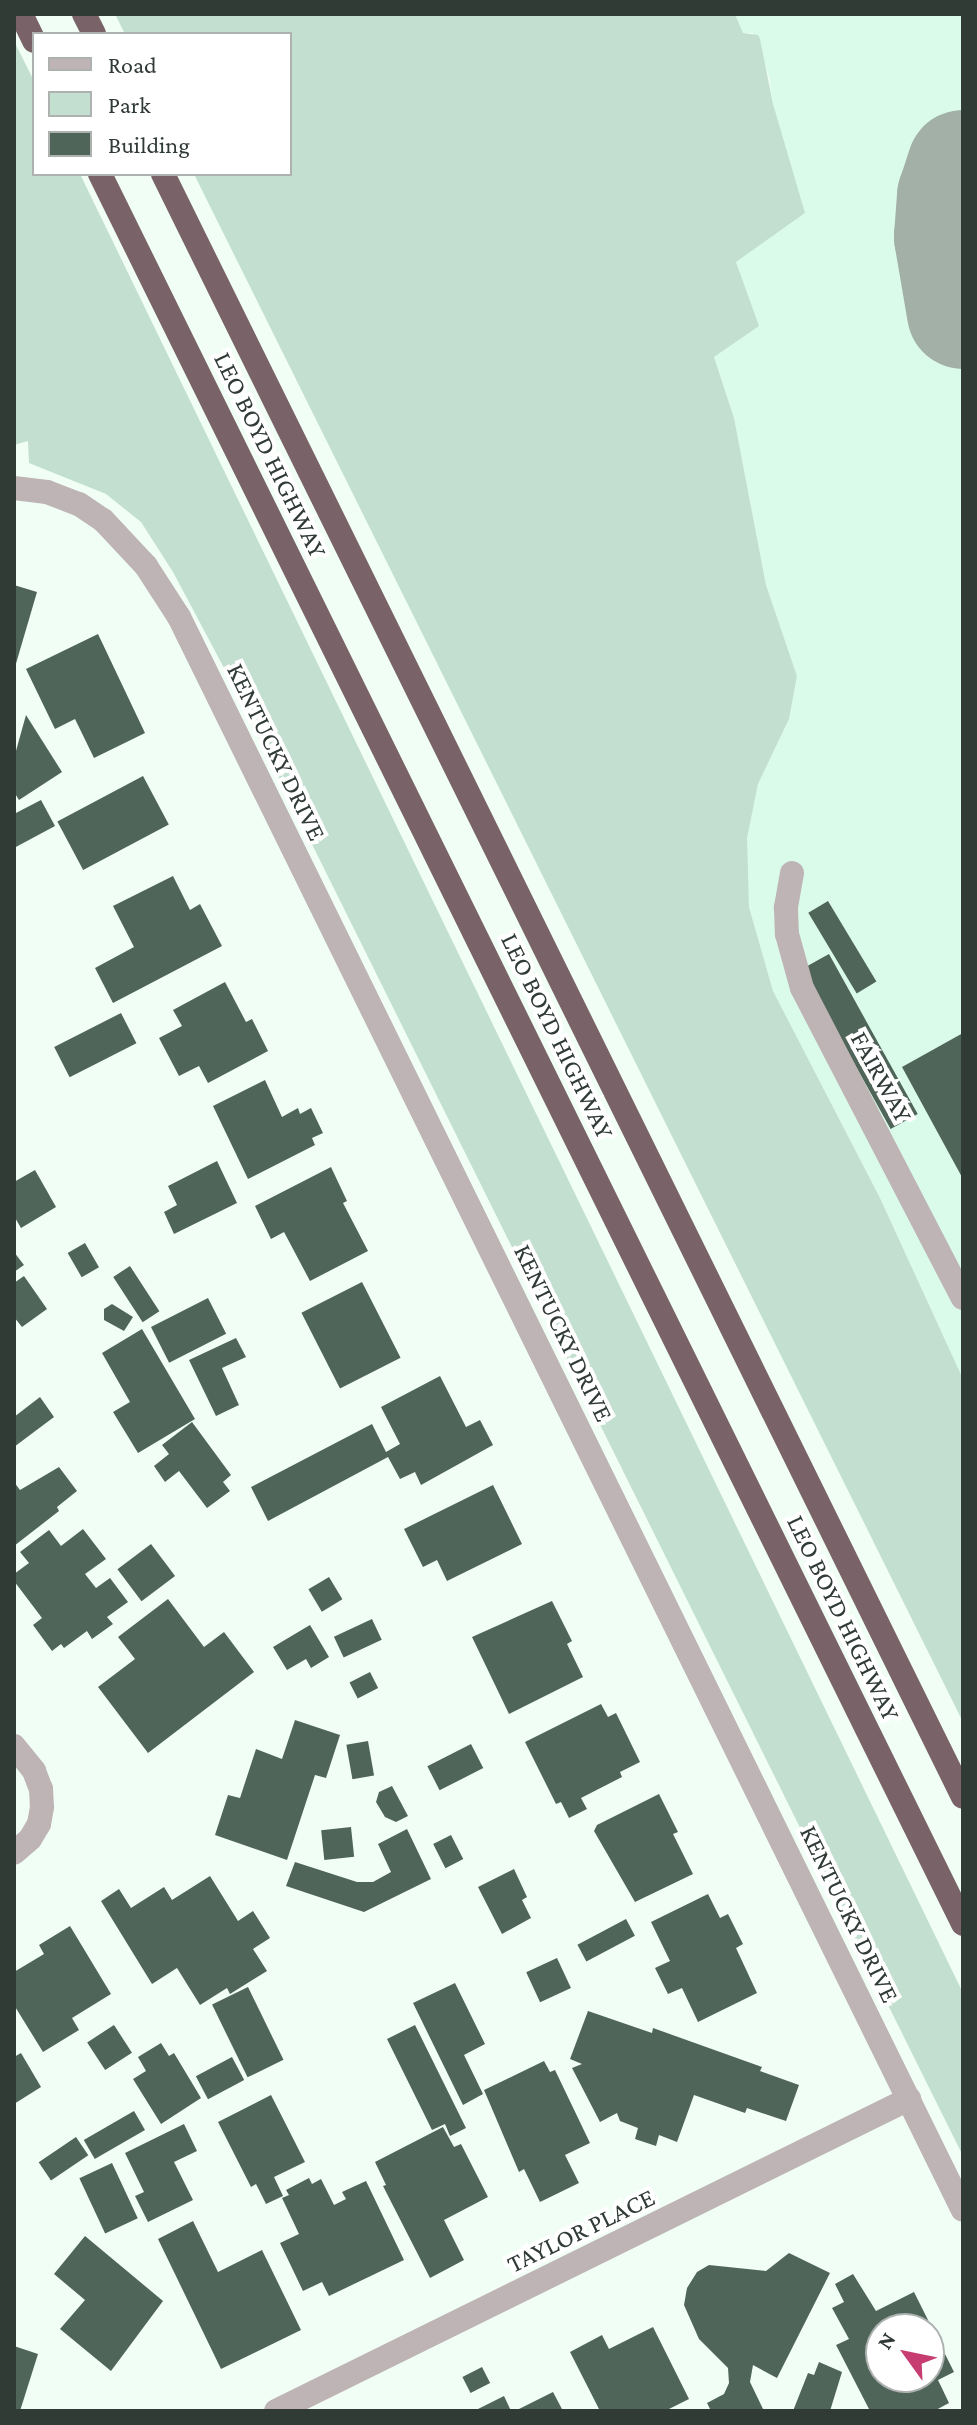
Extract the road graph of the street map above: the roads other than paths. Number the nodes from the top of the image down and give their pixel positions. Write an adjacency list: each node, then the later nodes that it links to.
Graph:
1 (21, 14): 4 (highway)
2 (84, 14): 3 (highway)
3 (93, 32)
4 (32, 37)
5 (101, 176): 13 (highway, LEO BOYD HIGHWAY)
6 (164, 176): 11 (highway, LEO BOYD HIGHWAY)
7 (14, 488): 14 (street, KENTUCKY DRIVE)
8 (792, 873): 9 (street, FAIRWAY)
9 (963, 1298)
10 (14, 1746): 12 (street)
11 (963, 1797)
12 (14, 1853)
13 (963, 1924)
14 (909, 2099): 15 (street, KENTUCKY DRIVE); 16 (street, TAYLOR PLACE)
15 (963, 2210)
16 (276, 2411)

